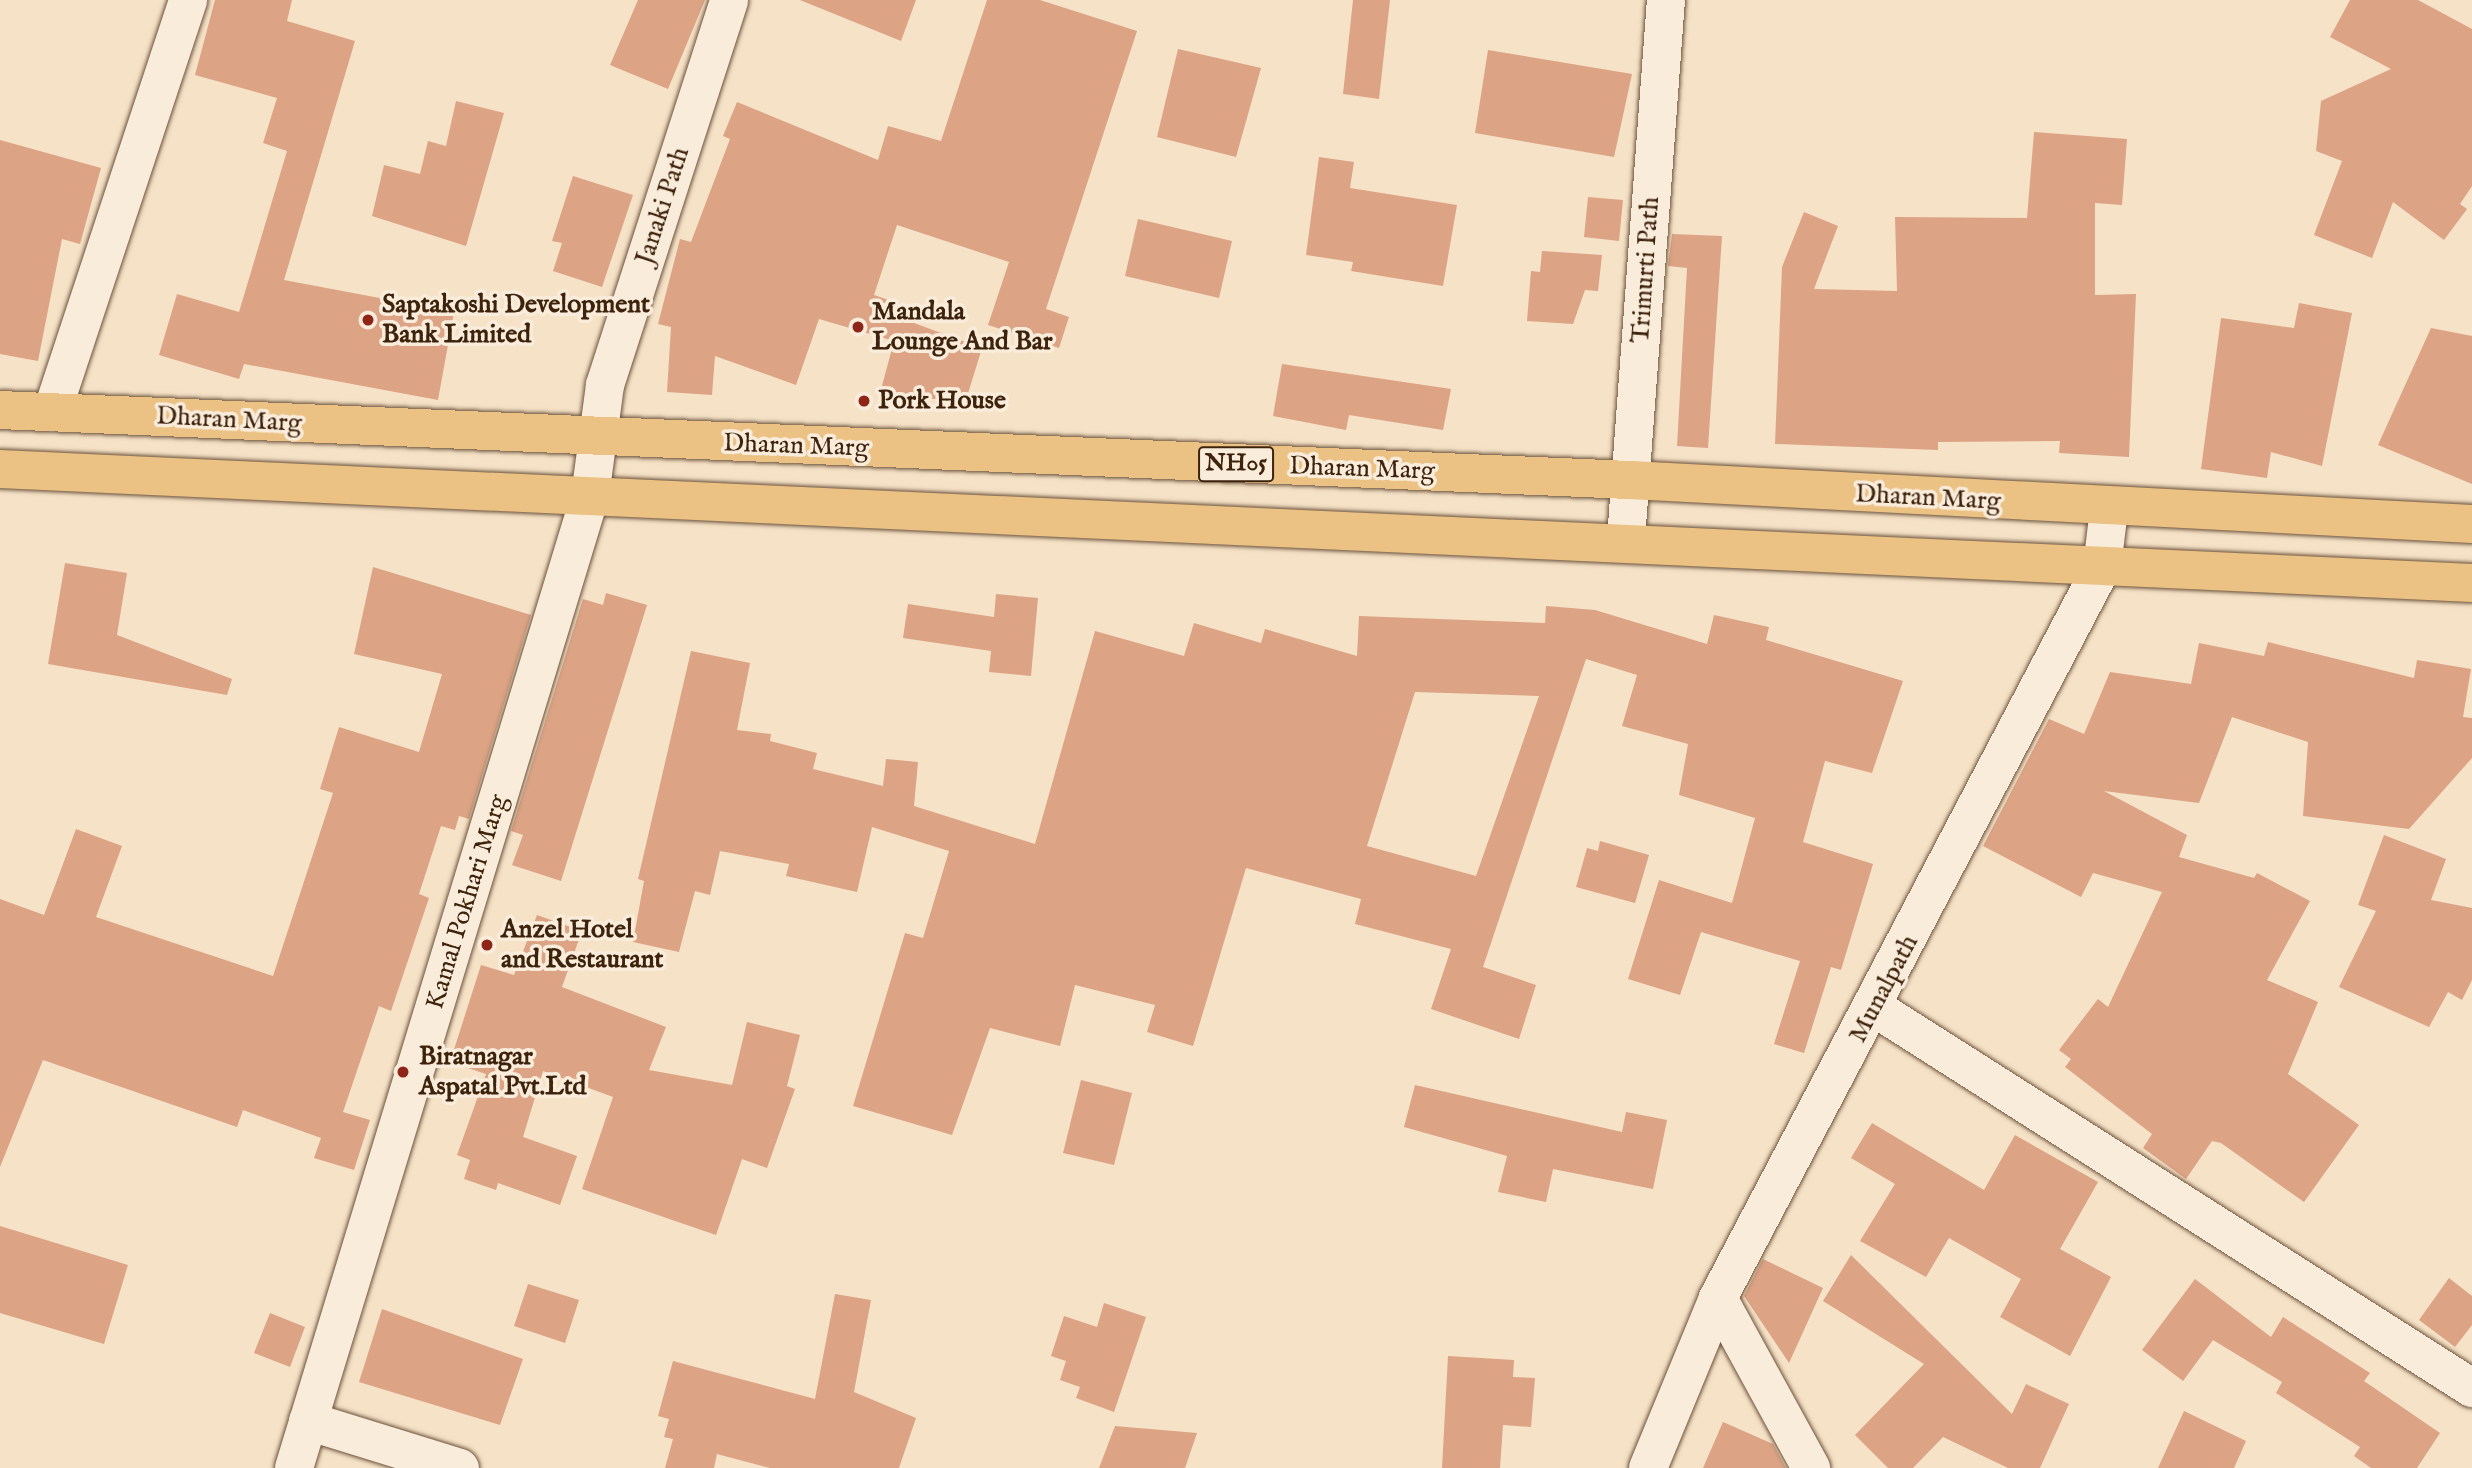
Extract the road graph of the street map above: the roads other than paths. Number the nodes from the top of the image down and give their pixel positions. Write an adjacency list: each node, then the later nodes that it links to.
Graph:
1 (188, 0): 5 (street)
2 (729, 0): 6 (street, Janaki Path)
3 (1666, 0): 8 (street, Trimurti Path)
4 (0, 410): 5 (main road, Dharan Marg / NH05)
5 (52, 412): 6 (main road, Dharan Marg / NH05)
6 (598, 437): 8 (main road, Dharan Marg / NH05); 9 (street, Janaki Path)
7 (0, 469): 9 (main road, NH05)
8 (1630, 480): 10 (main road, Dharan Marg / NH05); 12 (street, Trimurti Path)
9 (590, 496): 12 (main road, NH05); 18 (street, Kamal Pokhari Marg)
10 (2109, 509): 11 (main road, Dharan Marg / NH05); 13 (street, Munalpath)
11 (2472, 524)
12 (1626, 539): 13 (main road, NH05)
13 (2102, 567): 14 (main road, NH05); 15 (street, Munalpath)
14 (2472, 583)
15 (1875, 1009): 16 (street, Munalpath); 17 (street)
16 (1718, 1298): 21 (street, Munalpath); 22 (street)
17 (2472, 1388)
18 (308, 1421): 19 (street, Kamal Pokhari Marg); 20 (street)
19 (294, 1468)
20 (460, 1468)
21 (1648, 1468)
22 (1811, 1468)

